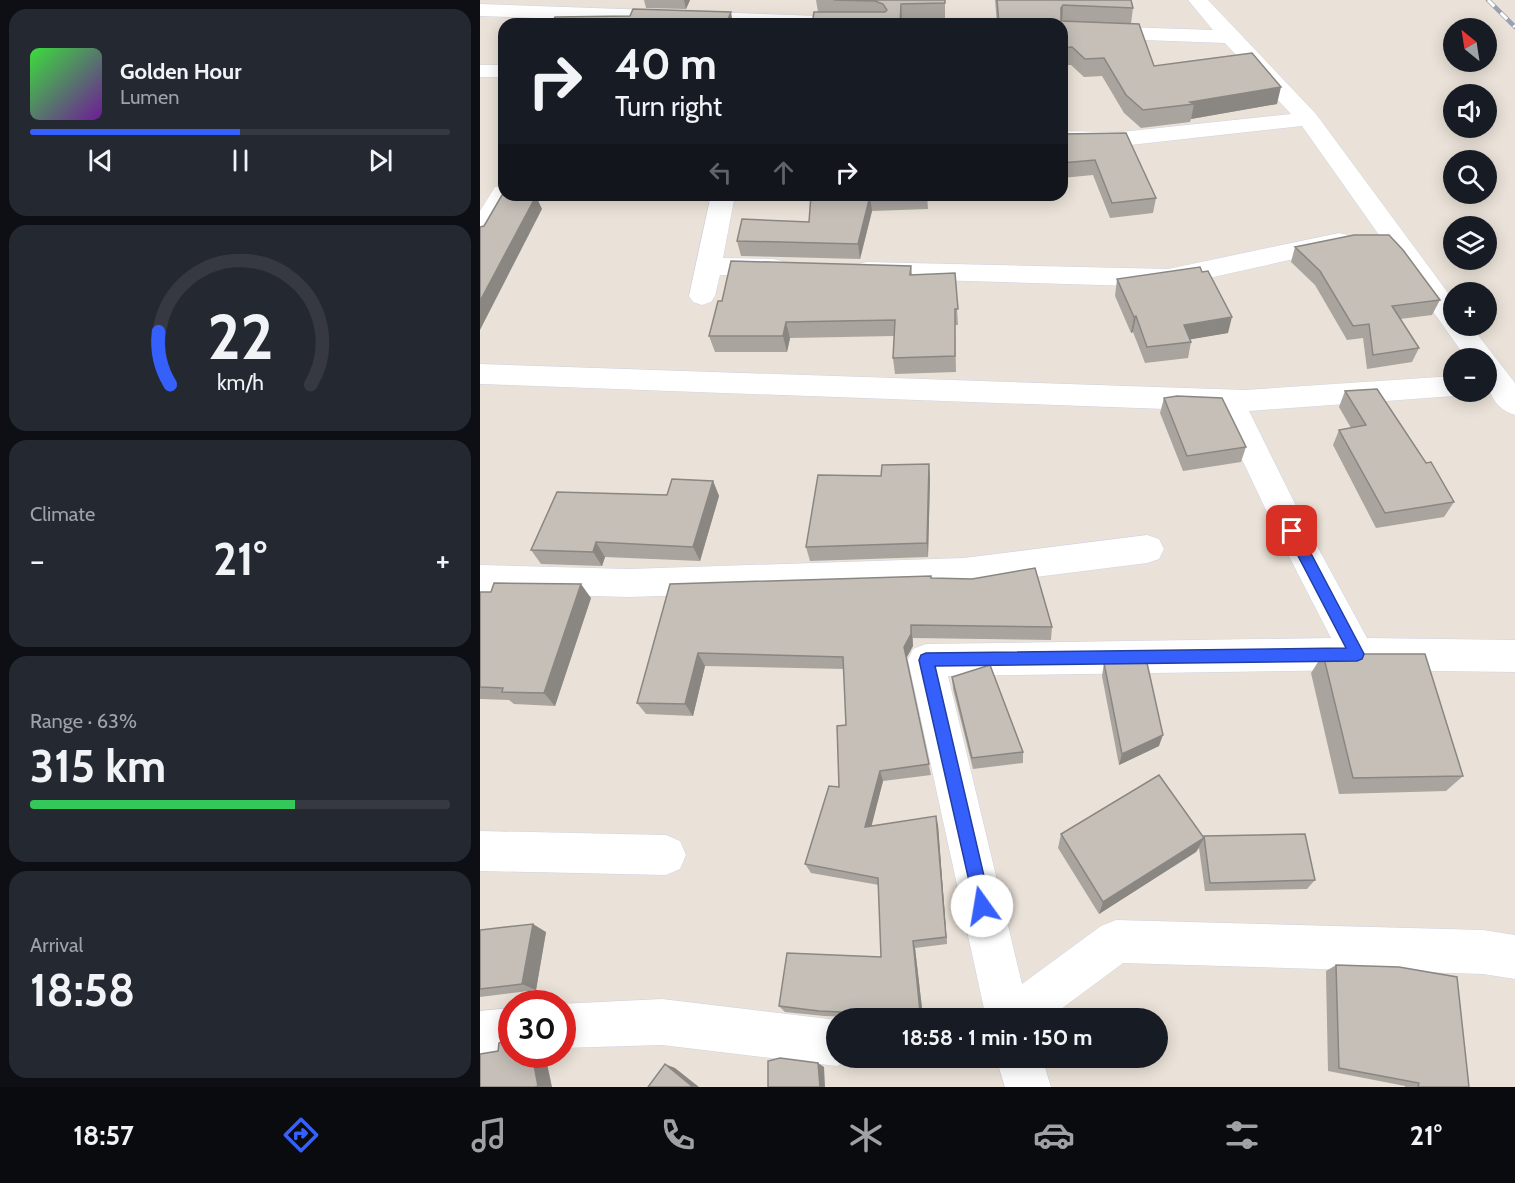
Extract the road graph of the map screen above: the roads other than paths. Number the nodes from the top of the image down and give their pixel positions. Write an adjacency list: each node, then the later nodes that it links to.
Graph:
1 (1198, 0): 6 (street)
2 (480, 10): 3 (street)
3 (761, 15): 4 (street)
4 (799, 18)
5 (1068, 31): 6 (street)
6 (1232, 38): 9 (street)
7 (480, 71): 8 (street)
8 (498, 71)
9 (1308, 119): 10 (street); 14 (street)
10 (1068, 138)
11 (499, 201): 13 (street)
12 (722, 201): 15 (street)
13 (480, 232)
14 (1374, 240): 17 (street); 19 (street)
15 (709, 266): 16 (street); 18 (street)
16 (792, 268)
17 (838, 269)
18 (702, 296)
19 (1443, 310)
20 (480, 374): 22 (street)
21 (1443, 387): 22 (street)
22 (1229, 401): 25 (street)
23 (1147, 549): 24 (street)
24 (480, 579)
25 (1357, 654): 26 (street); 30 (street)
26 (1515, 656)
27 (480, 851): 28 (street)
28 (666, 855)
29 (1515, 957): 31 (street)
30 (1006, 1008)
31 (1026, 1008)
32 (576, 1025): 35 (street)
33 (498, 1032): 34 (street)
34 (480, 1034)
35 (826, 1043)
36 (1022, 1068): 37 (street)
37 (1028, 1087)

